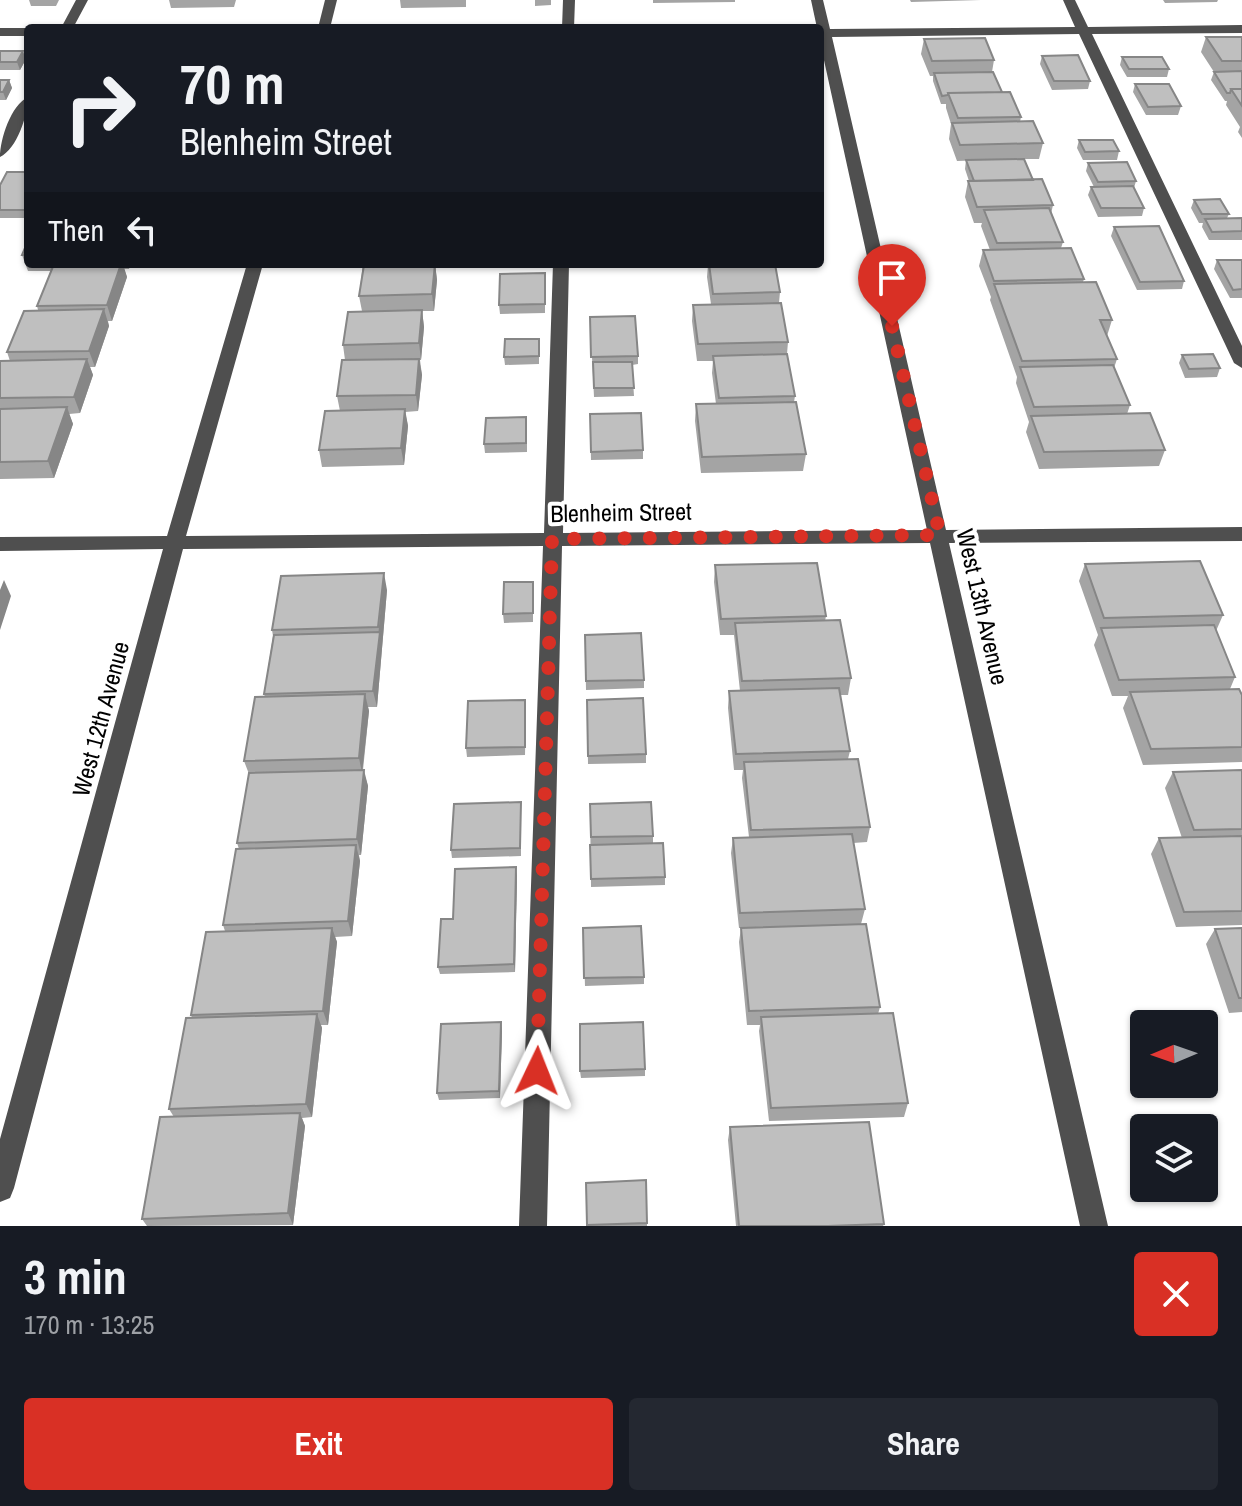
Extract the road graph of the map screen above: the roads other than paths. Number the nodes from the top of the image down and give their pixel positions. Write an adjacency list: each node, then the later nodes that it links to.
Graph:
1 (82, 0): 6 (street)
2 (331, 0): 7 (street)
3 (569, 0): 8 (street)
4 (817, 0): 9 (street, West 13th Avenue)
5 (1069, 0): 11 (street)
6 (69, 24)
7 (325, 24)
8 (568, 24)
9 (821, 24)
10 (1242, 29): 11 (street)
11 (1084, 31): 14 (street); 20 (street)
12 (0, 32): 13 (street)
13 (24, 32)
14 (824, 33)
15 (824, 42): 22 (street, West 13th Avenue)
16 (24, 108): 17 (street)
17 (0, 153)
18 (254, 268): 24 (street, West 12th Avenue)
19 (561, 268): 23 (street)
20 (1242, 363)
21 (1242, 534): 22 (street, Blenheim Street)
22 (940, 535): 23 (street, Blenheim Street); 28 (street, West 13th Avenue)
23 (552, 539): 24 (street, Blenheim Street); 27 (street)
24 (175, 543): 25 (street, Blenheim Street); 26 (street, West 12th Avenue)
25 (0, 544)
26 (0, 1188)
27 (533, 1226)
28 (1094, 1226)

